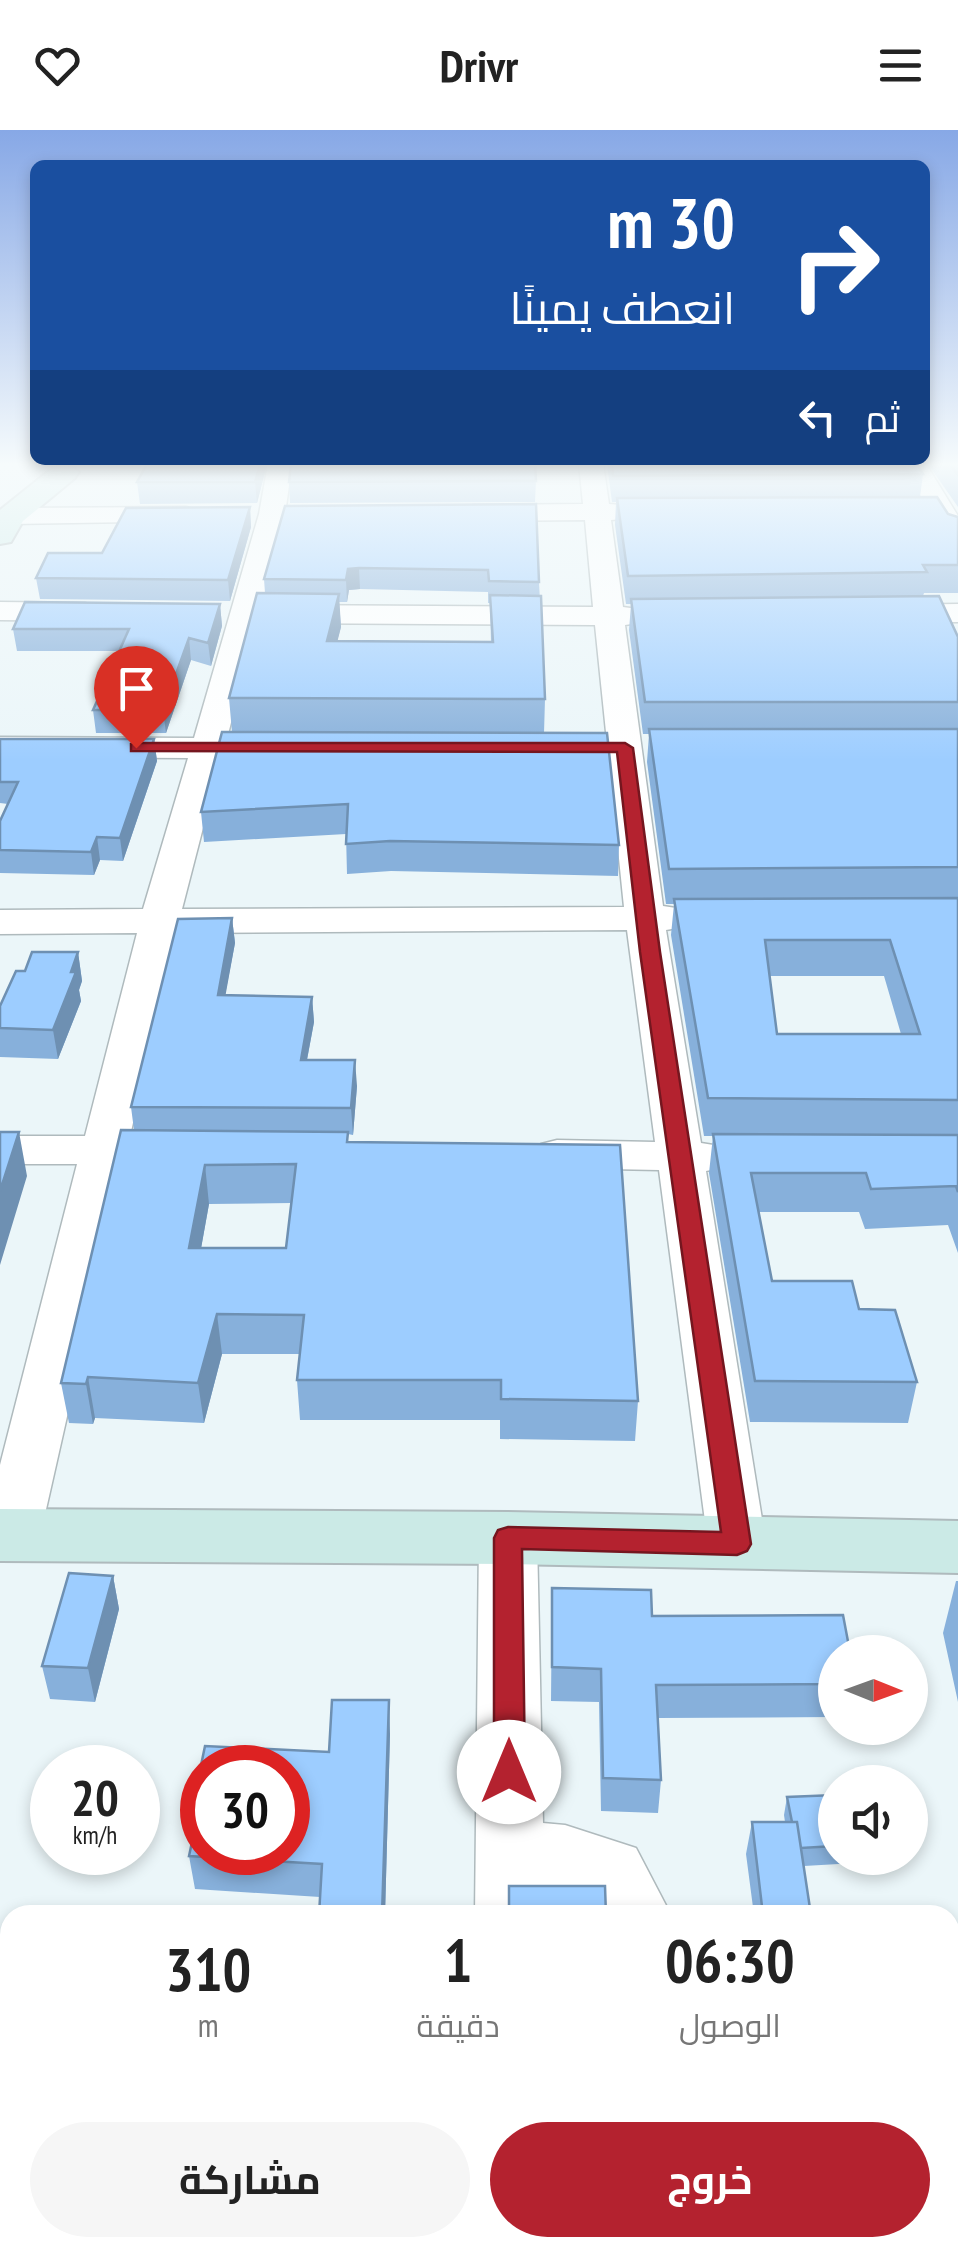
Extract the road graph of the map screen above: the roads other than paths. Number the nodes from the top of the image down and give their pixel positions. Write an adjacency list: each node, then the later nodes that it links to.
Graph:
1 (252, 563): 5 (street)
2 (601, 563): 8 (street)
3 (0, 611): 4 (street)
4 (112, 612)
5 (232, 613): 8 (street); 11 (street)
6 (958, 613): 7 (street)
7 (860, 614)
8 (606, 616): 9 (street); 13 (street)
9 (665, 616)
10 (0, 747): 11 (street)
11 (205, 748): 12 (street); 16 (street)
12 (262, 748)
13 (645, 918): 14 (street); 16 (street); 22 (street)
14 (704, 918)
15 (0, 922): 16 (street)
16 (159, 922): 18 (street)
17 (0, 1150): 18 (street)
18 (107, 1150): 19 (street); 23 (street)
19 (183, 1150)
20 (506, 1153): 22 (street)
21 (759, 1156): 22 (street)
22 (679, 1157): 25 (street)
23 (5, 1535): 24 (main road)
24 (508, 1538): 25 (main road); 27 (street)
25 (737, 1544): 26 (main road)
26 (958, 1547)
27 (510, 1882): 28 (street)
28 (631, 1905)

